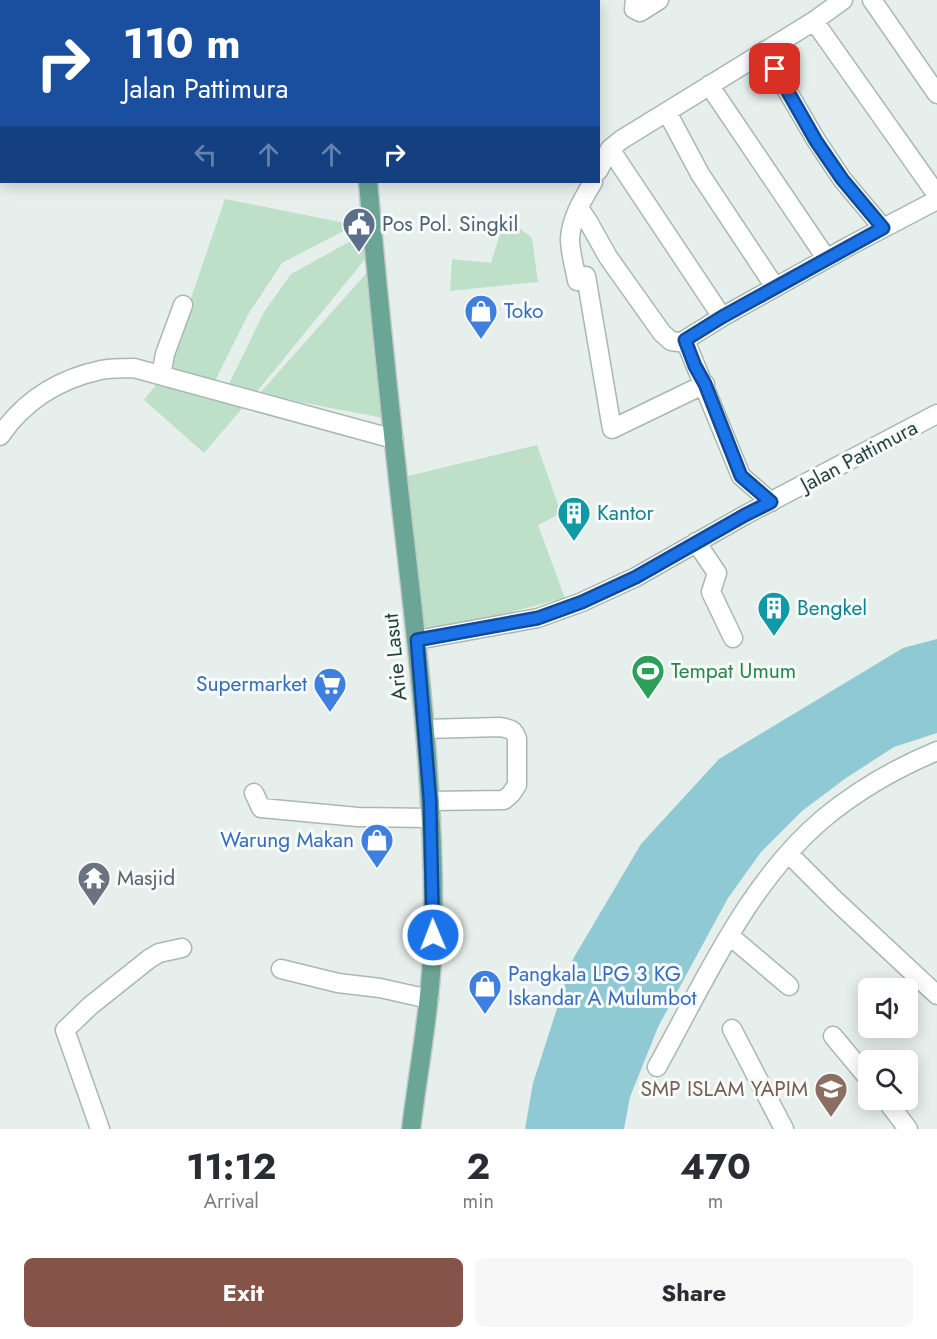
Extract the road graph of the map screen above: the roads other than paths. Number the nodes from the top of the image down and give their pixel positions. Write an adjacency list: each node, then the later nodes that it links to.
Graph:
1 (635, 0): 2 (street)
2 (659, 0)
3 (843, 0): 5 (street)
4 (872, 0): 8 (street)
5 (814, 21): 6 (street); 14 (street)
6 (764, 51): 7 (street); 17 (street)
7 (709, 85): 9 (street); 18 (street)
8 (937, 94)
9 (667, 112): 10 (street); 19 (street)
10 (610, 149): 11 (street); 21 (street)
11 (600, 167)
12 (368, 183): 27 (main road, Arie Lasut)
13 (592, 183): 16 (street)
14 (937, 195)
15 (937, 201): 17 (street)
16 (579, 208): 22 (street); 24 (street)
17 (883, 228): 18 (street)
18 (826, 258): 19 (street)
19 (775, 287): 21 (street)
20 (183, 305): 23 (street)
21 (722, 317): 22 (street)
22 (686, 340): 24 (street)
23 (161, 375): 26 (street); 27 (street)
24 (705, 384): 28 (street)
25 (937, 414): 28 (street, Jalan Pattimura)
26 (0, 436)
27 (394, 439): 31 (main road, Arie Lasut)
28 (771, 502): 29 (street, Jalan Pattimura)
29 (696, 542): 30 (street); 31 (street, Jalan Pattimura)
30 (733, 638)
31 (417, 640): 32 (main road, Arie Lasut)
32 (425, 729): 35 (main road, Arie Lasut); 35 (street)
33 (937, 751): 36 (street)
34 (254, 793): 35 (street)
35 (430, 810): 42 (main road, Arie Lasut)
36 (789, 854): 37 (street); 41 (street)
37 (730, 936): 40 (street); 46 (street)
38 (182, 948): 48 (street)
39 (281, 969): 42 (street)
40 (789, 986)
41 (937, 995)
42 (429, 999): 49 (main road, Arie Lasut)
43 (732, 1029): 50 (street)
44 (833, 1036): 45 (street)
45 (858, 1066)
46 (657, 1068)
47 (894, 1110): 51 (street)
48 (100, 1129)
49 (411, 1129)
50 (784, 1129)
51 (909, 1129)

